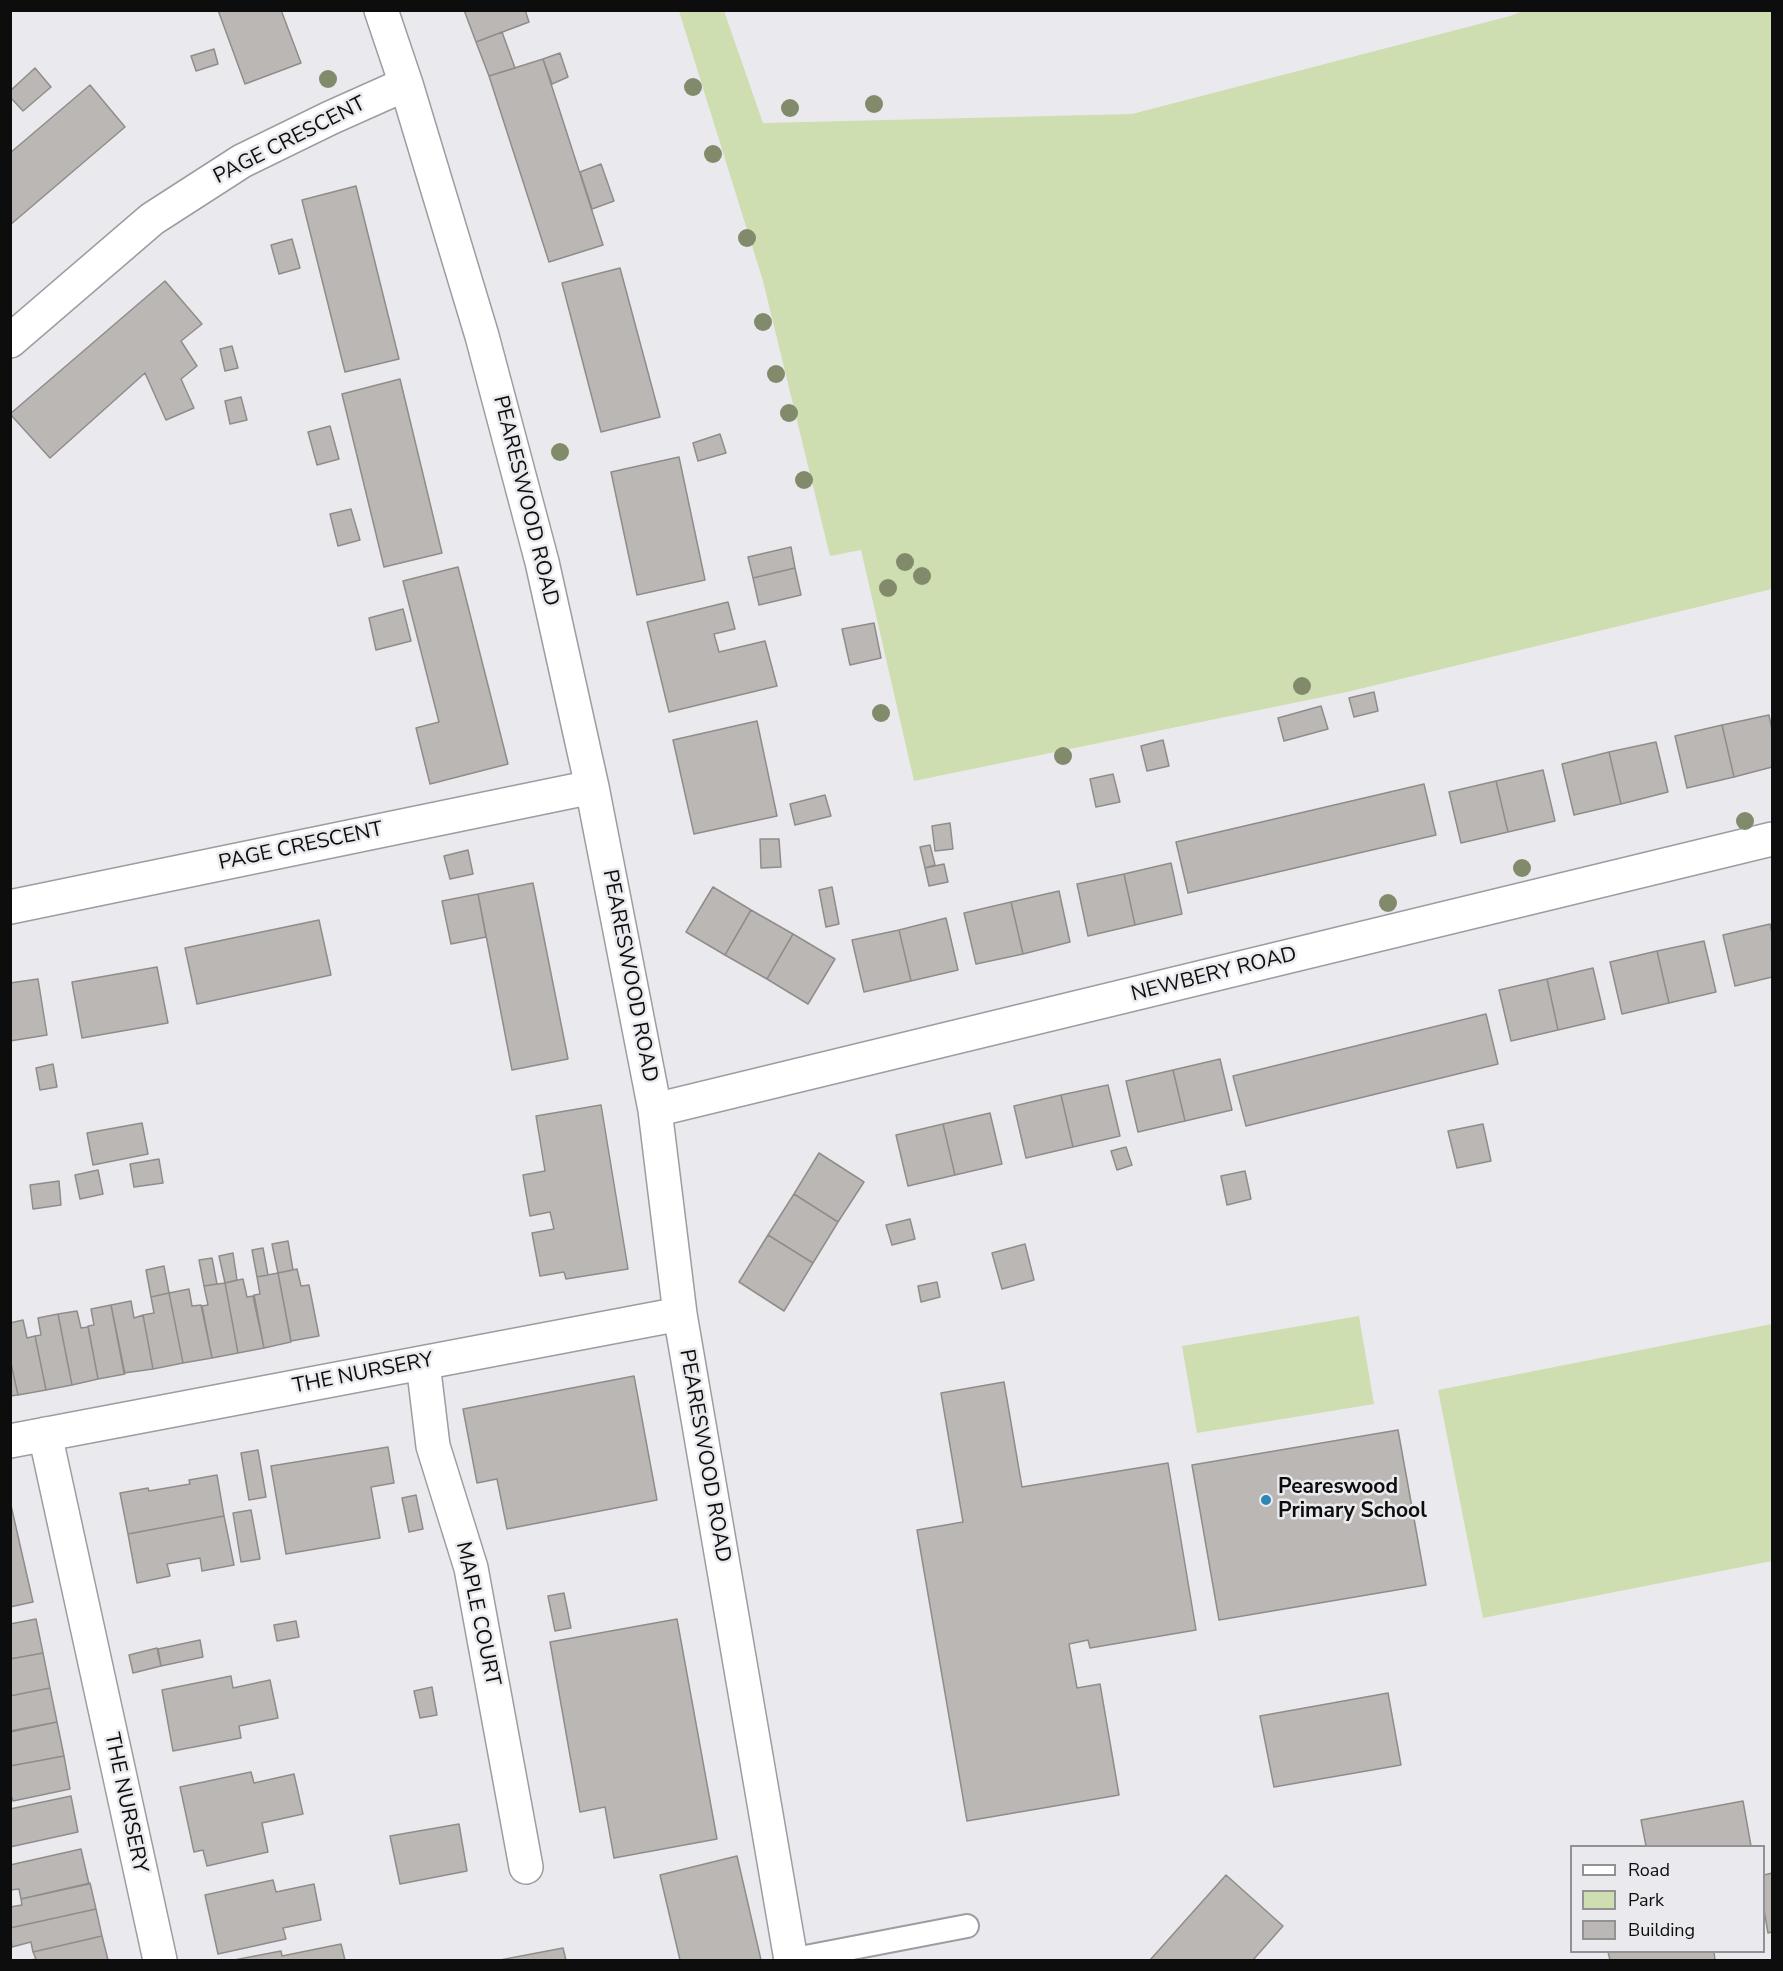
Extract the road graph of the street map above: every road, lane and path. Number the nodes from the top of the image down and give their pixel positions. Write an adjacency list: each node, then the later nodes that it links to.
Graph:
1 (381, 10): 2 (street, PEARESWOOD ROAD)
2 (406, 84): 3 (street, PAGE CRESCENT); 4 (street, PEARESWOOD ROAD)
3 (10, 341)
4 (592, 787): 6 (street, PAGE CRESCENT); 7 (street, PEARESWOOD ROAD)
5 (1773, 839): 7 (street, NEWBERY ROAD)
6 (10, 907)
7 (656, 1110): 8 (street, PEARESWOOD ROAD)
8 (680, 1314): 9 (street, THE NURSERY); 15 (street, PEARESWOOD ROAD)
9 (423, 1363): 10 (street, THE NURSERY); 12 (street, MAPLE COURT)
10 (45, 1434): 11 (street, THE NURSERY); 14 (street, THE NURSERY)
11 (10, 1441)
12 (526, 1867)
13 (967, 1926): 15 (lane)
14 (160, 1960)
15 (790, 1960)

